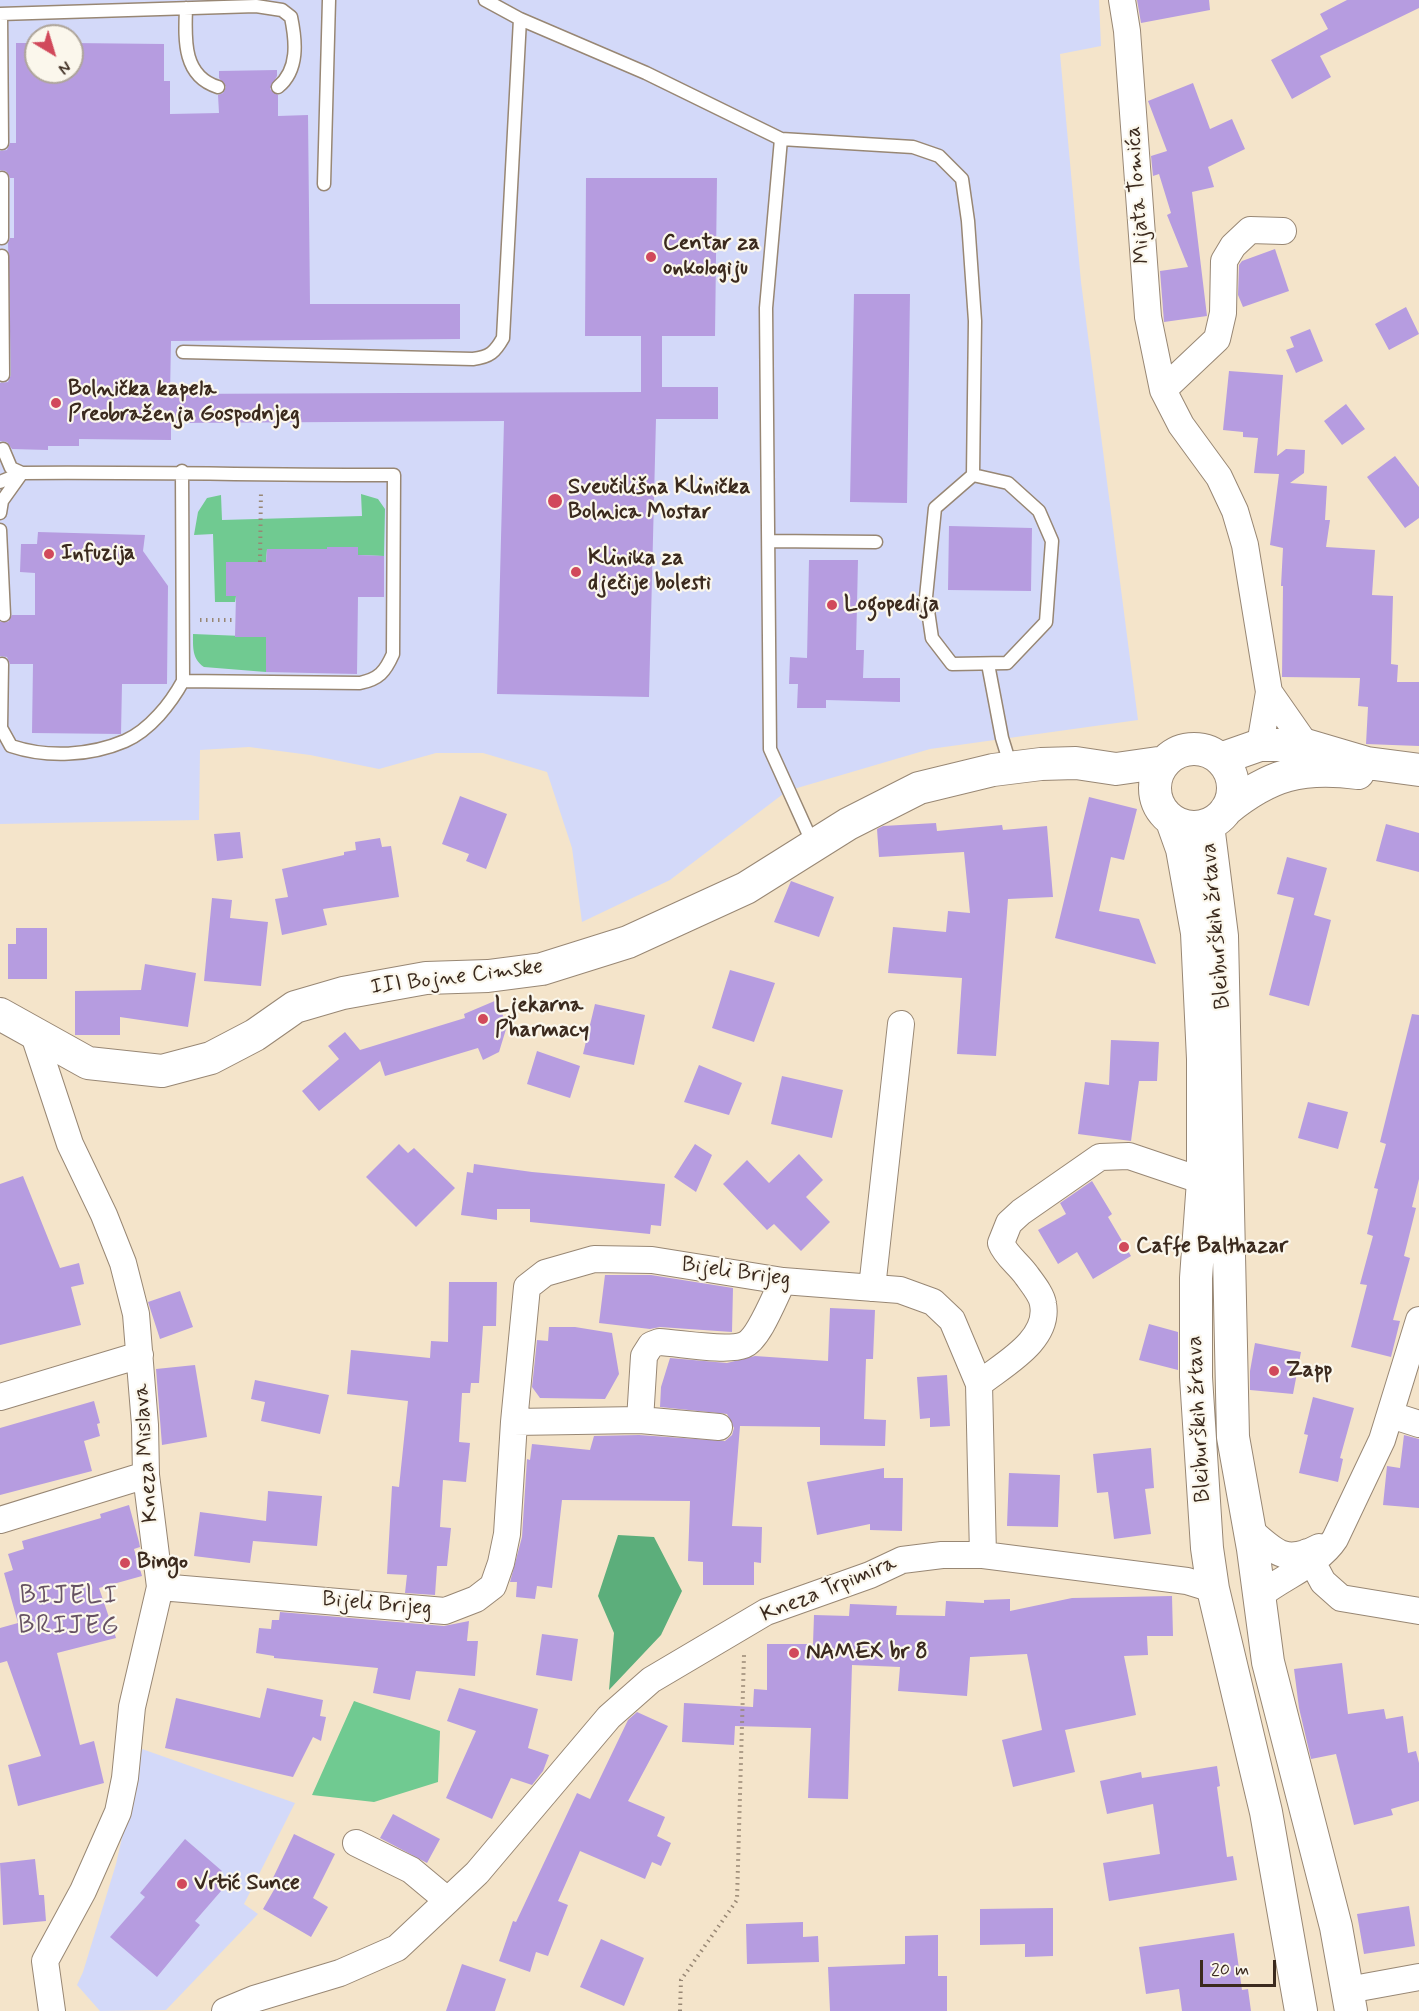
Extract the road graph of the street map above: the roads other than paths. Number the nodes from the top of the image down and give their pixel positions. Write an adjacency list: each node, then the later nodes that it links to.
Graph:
1 (329, 0): 12 (lane)
2 (485, 0): 6 (lane)
3 (1122, 0): 18 (street, Mijata Tomića)
4 (186, 8): 5 (lane); 7 (lane); 8 (lane)
5 (1, 14): 10 (lane)
6 (520, 19): 9 (lane); 16 (lane)
7 (218, 87)
8 (278, 87)
9 (781, 139): 21 (lane); 25 (lane)
10 (2, 143)
11 (2, 178): 14 (lane)
12 (324, 184)
13 (1283, 231): 18 (street)
14 (2, 238)
15 (2, 256): 17 (lane)
16 (183, 352)
17 (3, 375)
18 (1163, 390): 31 (street, Mijata Tomića)
19 (182, 471): 20 (lane); 30 (lane); 30 (lane)
20 (22, 473): 22 (lane); 22 (lane); 23 (lane)
21 (973, 475): 29 (lane); 29 (lane)
22 (0, 482)
23 (0, 513)
24 (0, 530): 27 (lane)
25 (769, 541): 26 (lane); 43 (lane)
26 (876, 542)
27 (4, 615)
28 (2, 664): 30 (lane)
29 (988, 664): 36 (lane)
30 (183, 681)
31 (1269, 692): 32 (street, Mijata Tomića); 33 (street, Mijata Tomića)
32 (1260, 745): 33 (street); 34 (street)
33 (1305, 745): 38 (street)
34 (1220, 759): 35 (street); 41 (street)
35 (1165, 762): 37 (street, III Bojne Cimske); 40 (street)
36 (1011, 767): 37 (street, III Bojne Cimske); 43 (street, III Bojne Cimske)
37 (1116, 769): 40 (street, III Bojne Cimske)
38 (1419, 770)
39 (1419, 779): 41 (street)
40 (1156, 791): 42 (street)
41 (1217, 818): 42 (street); 61 (street, Bleiburških žrtava)
42 (1172, 821): 47 (street, Bleiburških žrtava)
43 (814, 845): 46 (street, III Bojne Cimske)
44 (0, 1014): 46 (street, III Bojne Cimske)
45 (901, 1024): 49 (street)
46 (34, 1035): 51 (street, Kneza Mislava)
47 (1203, 1181): 52 (street); 65 (street, Bleiburških žrtava)
48 (783, 1281): 49 (street, Bijeli Brijeg); 55 (street); 56 (street, Bijeli Brijeg)
49 (872, 1288): 52 (street, Bijeli Brijeg)
50 (1419, 1322): 54 (street)
51 (140, 1355): 53 (street); 59 (street, Kneza Mislava)
52 (979, 1384): 62 (street, Bijeli Brijeg)
53 (0, 1397)
54 (1391, 1415): 57 (street); 63 (street)
55 (640, 1420): 56 (street); 58 (street)
56 (514, 1422): 64 (street, Bijeli Brijeg)
57 (1419, 1424)
58 (719, 1427)
59 (146, 1475): 60 (street); 64 (street, Kneza Mislava)
60 (0, 1520)
61 (1250, 1530): 63 (street); 66 (street, Bleiburških žrtava)
62 (983, 1554): 65 (street, Kneza Trpimira); 69 (street, Kneza Trpimira)
63 (1310, 1556): 66 (street); 67 (street)
64 (160, 1587): 72 (street, Kneza Mislava)
65 (1213, 1589): 74 (street, Bleiburških žrtava)
66 (1259, 1596): 71 (street, Bleiburških žrtava)
67 (1419, 1611)
68 (356, 1843): 69 (street)
69 (447, 1900): 73 (street, Kneza Trpimira)
70 (1419, 1977): 71 (street)
71 (1349, 2000)
72 (52, 2011)
73 (225, 2011)
74 (1301, 2011)

